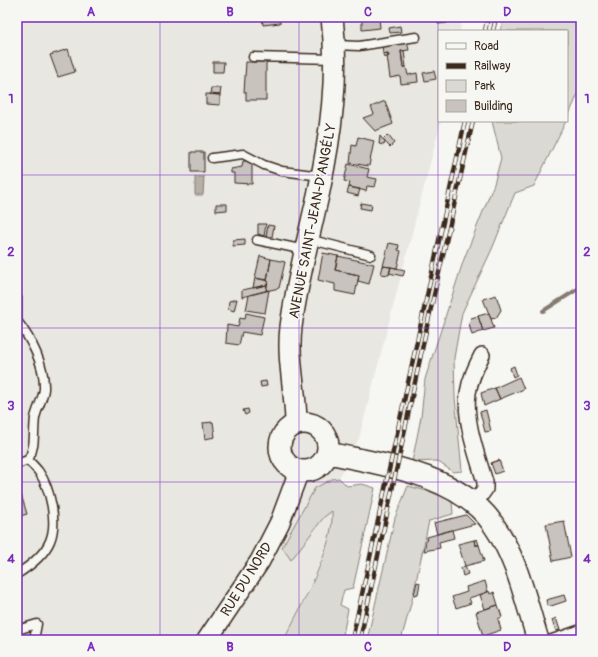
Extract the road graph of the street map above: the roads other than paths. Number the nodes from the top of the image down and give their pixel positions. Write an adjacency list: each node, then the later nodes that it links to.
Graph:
1 (332, 17): 3 (main road, AVENUE SAINT-JEAN-D'ANGÉLY)
2 (416, 37): 3 (lane)
3 (335, 52): 4 (lane); 6 (main road, AVENUE SAINT-JEAN-D'ANGÉLY)
4 (253, 57)
5 (212, 158): 6 (lane)
6 (322, 176): 8 (main road, AVENUE SAINT-JEAN-D'ANGÉLY)
7 (257, 240): 8 (lane)
8 (307, 245): 9 (lane); 13 (main road, AVENUE SAINT-JEAN-D'ANGÉLY)
9 (371, 255)
10 (17, 298): 11 (lane)
11 (17, 320): 15 (lane)
12 (482, 355): 18 (street)
13 (296, 424): 14 (main road); 17 (main road)
14 (328, 453): 17 (main road); 18 (main road)
15 (28, 460): 16 (lane); 19 (lane)
16 (17, 464)
17 (299, 471): 23 (street, RUE DU NORD)
18 (474, 504): 24 (main road)
19 (17, 574)
20 (581, 629): 25 (lane)
21 (17, 630): 22 (lane)
22 (34, 640)
23 (207, 640)
24 (538, 640)
25 (549, 640)

